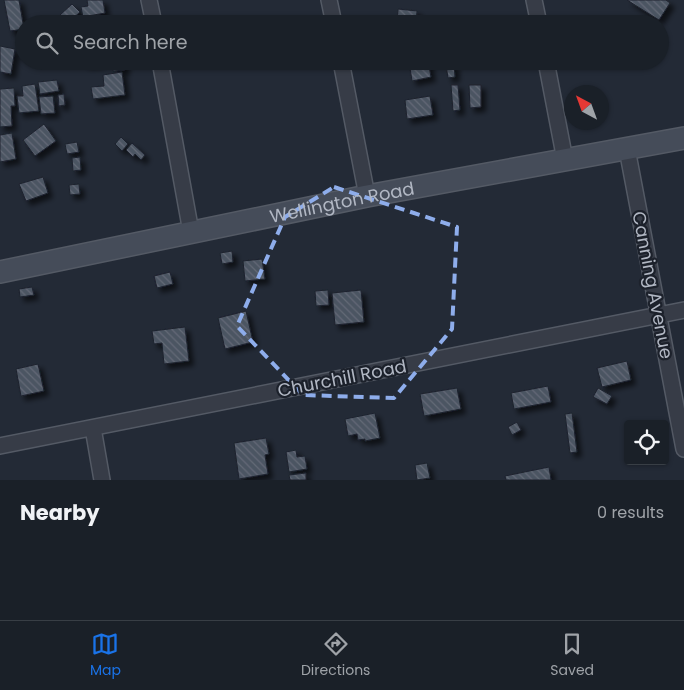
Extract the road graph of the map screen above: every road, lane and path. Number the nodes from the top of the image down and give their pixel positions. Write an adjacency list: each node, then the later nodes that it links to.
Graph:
1 (149, 0): 4 (street)
2 (329, 0): 5 (street)
3 (534, 0): 6 (street)
4 (152, 15)
5 (332, 15)
6 (537, 15)
7 (162, 70): 14 (street)
8 (343, 70): 13 (street)
9 (548, 70): 12 (street)
10 (684, 138): 11 (main road, Wellington Road)
11 (627, 149): 12 (main road, Wellington Road); 17 (street, Canning Avenue)
12 (565, 160): 13 (main road, Wellington Road)
13 (367, 196): 14 (main road, Wellington Road)
14 (192, 232): 15 (main road, Wellington Road)
15 (0, 272)
16 (684, 310): 17 (street, Churchill Road)
17 (658, 315): 18 (street, Churchill Road); 20 (street, Canning Avenue)
18 (92, 428): 19 (street, Churchill Road); 21 (street)
19 (0, 446)
20 (684, 449)
21 (102, 480)

